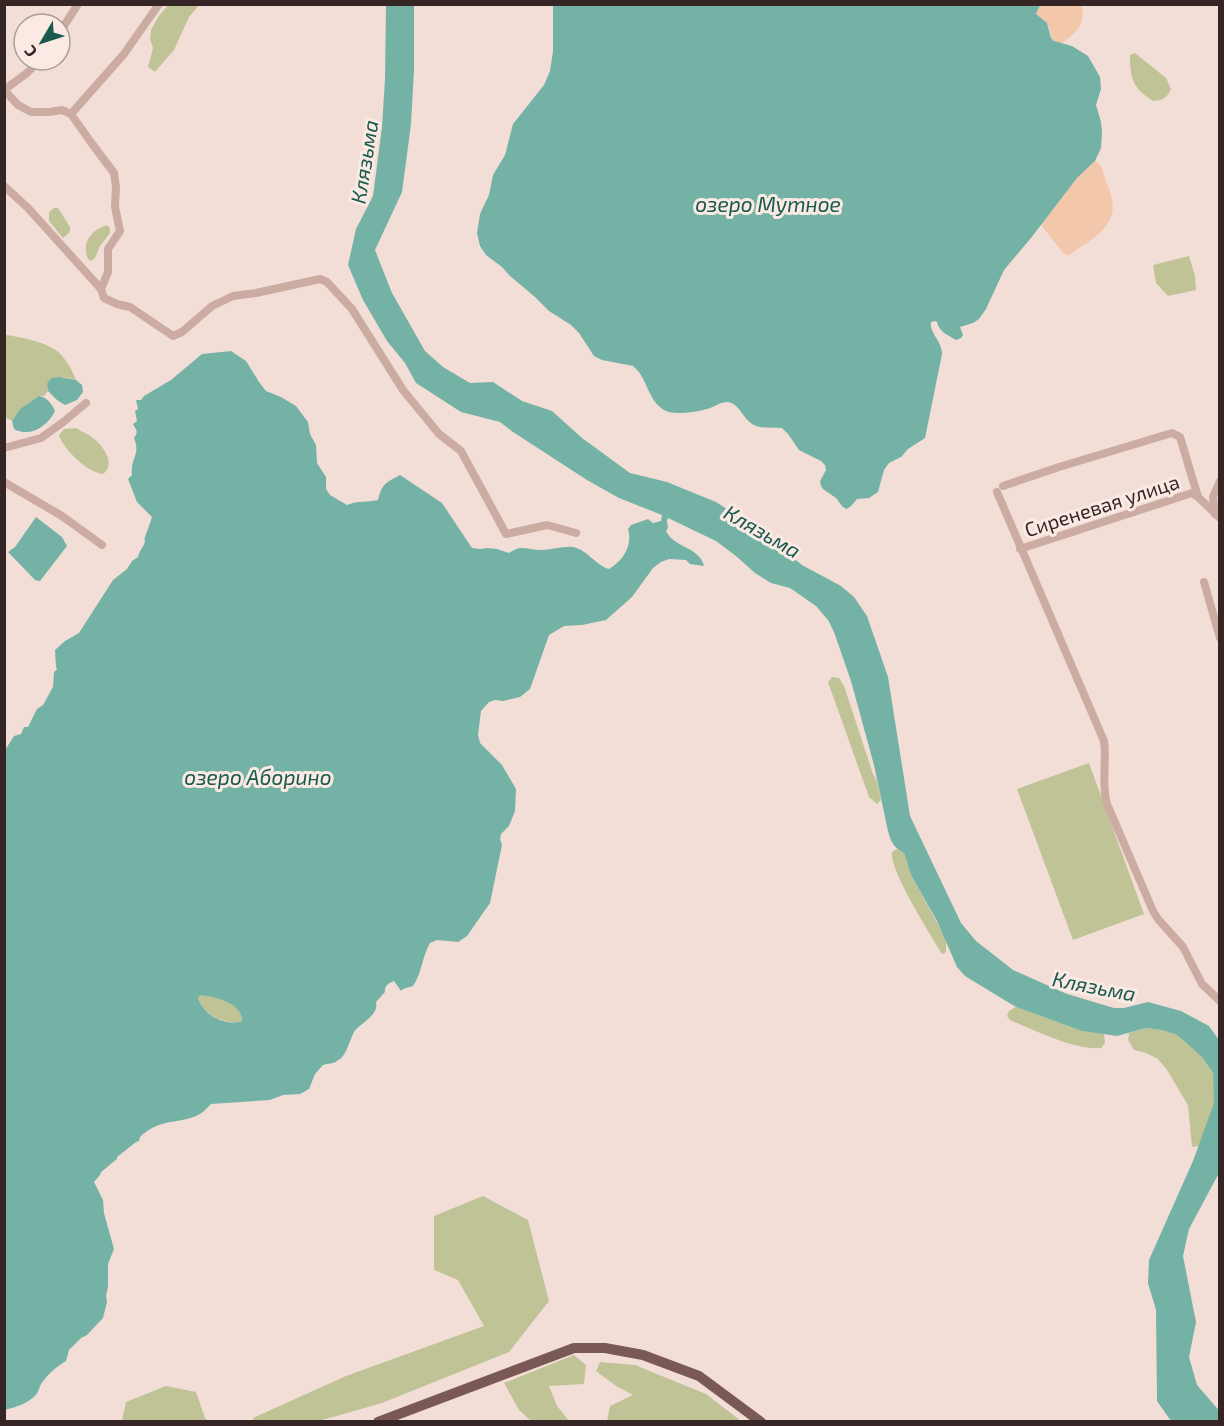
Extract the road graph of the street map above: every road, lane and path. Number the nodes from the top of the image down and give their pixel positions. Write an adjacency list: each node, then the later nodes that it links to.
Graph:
1 (159, 4): 4 (street)
2 (28, 72): 3 (street)
3 (4, 90): 4 (street)
4 (71, 114): 6 (street)
5 (4, 186): 6 (street)
6 (101, 290): 13 (street)
7 (86, 403): 8 (street)
8 (4, 448)
9 (1220, 481): 12 (street)
10 (4, 483): 14 (street)
11 (1198, 497): 12 (street, Сиреневая улица); 15 (street, Сиреневая улица); 15 (street)
12 (1217, 516)
13 (576, 533)
14 (102, 545)
15 (1020, 549): 18 (street)
16 (1204, 582): 17 (street)
17 (1220, 638)
18 (1220, 1001)
19 (378, 1422): 20 (main road)
20 (760, 1422)

